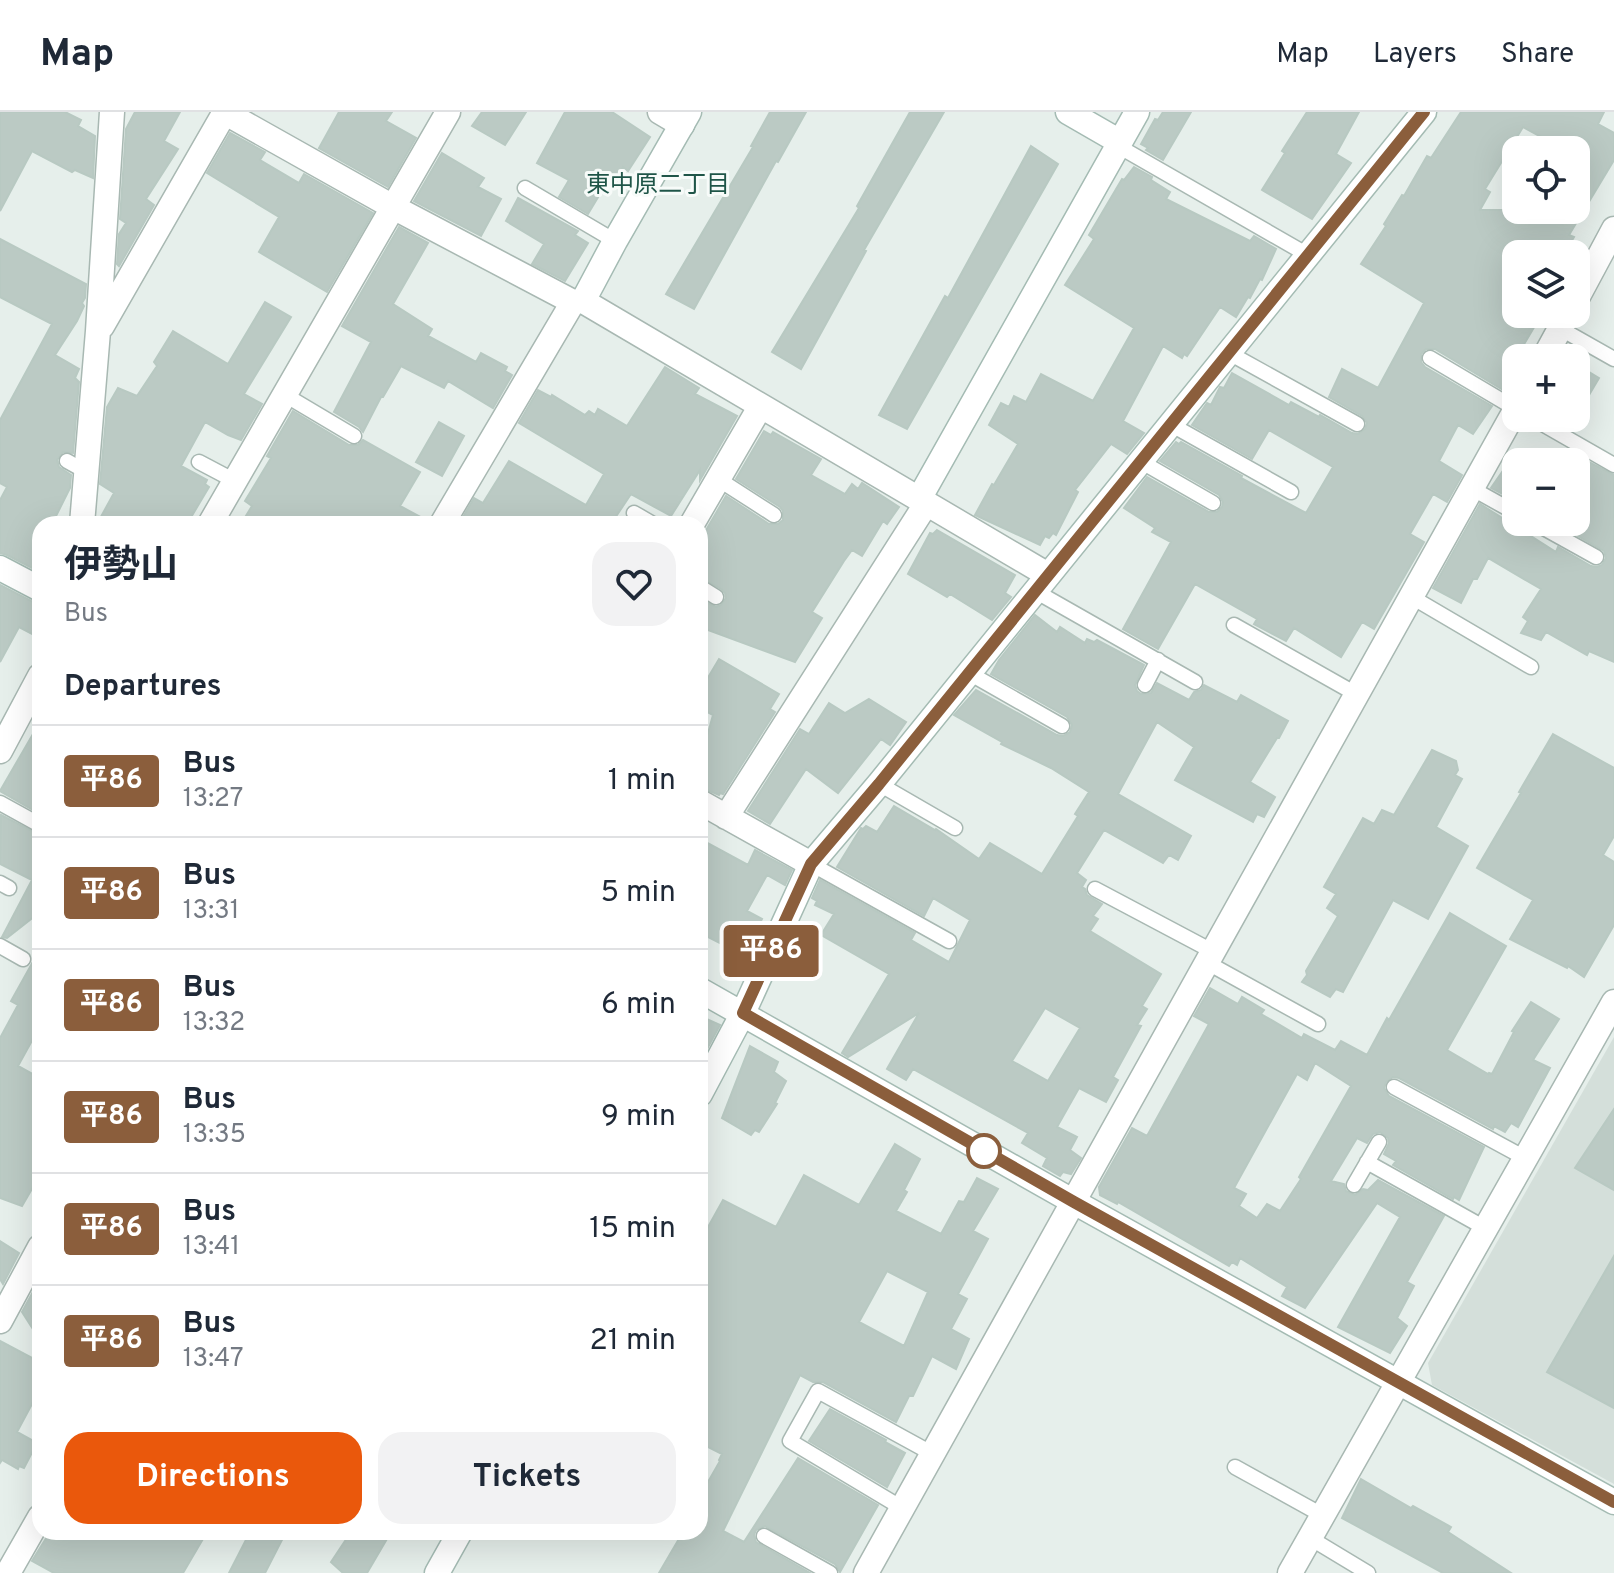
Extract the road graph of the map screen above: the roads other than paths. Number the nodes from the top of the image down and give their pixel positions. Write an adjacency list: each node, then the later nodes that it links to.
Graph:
1 (112, 112): 18 (street)
2 (224, 112): 11 (street); 18 (street)
3 (448, 112): 11 (street)
4 (660, 112): 8 (street)
5 (1068, 112): 9 (street)
6 (1137, 112): 9 (street)
7 (1424, 112): 14 (street)
8 (686, 118): 13 (street)
9 (1119, 144): 14 (lane); 37 (street)
10 (525, 188): 13 (lane)
11 (393, 207): 16 (street); 22 (street)
12 (1614, 229): 15 (street)
13 (615, 241): 16 (street)
14 (1308, 255): 19 (street)
15 (1590, 274)
16 (578, 302): 24 (street); 44 (street)
17 (1573, 328): 21 (lane)
18 (98, 331): 42 (street)
19 (1229, 353): 25 (street); 26 (lane)
20 (1430, 358): 23 (lane)
21 (1614, 359)
22 (285, 395): 29 (lane); 34 (street)
23 (1502, 401)
24 (760, 407): 33 (street); 37 (street)
25 (1170, 424): 30 (street); 36 (lane)
26 (1357, 424)
27 (1503, 432): 35 (street)
28 (1556, 432): 32 (lane)
29 (354, 436)
30 (1140, 461): 38 (lane); 50 (street)
31 (199, 462): 34 (lane)
32 (1614, 465)
33 (718, 479): 41 (lane); 46 (street)
34 (235, 481): 43 (street)
35 (1471, 488): 39 (lane); 53 (street)
36 (1291, 492)
37 (923, 502): 50 (street); 68 (street)
38 (1213, 503)
39 (1502, 505)
40 (634, 513): 45 (lane)
41 (774, 515)
42 (81, 516)
43 (215, 516)
44 (447, 516)
45 (639, 516)
46 (697, 516)
47 (1558, 536): 48 (lane)
48 (1596, 557)
49 (0, 568): 51 (street)
50 (1041, 583): 56 (lane); 58 (street)
51 (32, 585)
52 (708, 592): 54 (lane)
53 (1410, 596): 57 (lane); 62 (street)
54 (716, 597)
55 (1234, 625): 62 (lane)
56 (1158, 660): 59 (lane); 60 (lane)
57 (1531, 667)
58 (969, 673): 63 (lane); 65 (street)
59 (1195, 682)
60 (1145, 685)
61 (32, 691): 64 (street)
62 (1356, 694): 75 (street)
63 (1062, 726)
64 (0, 751)
65 (879, 784): 70 (lane); 71 (street)
66 (0, 803): 69 (lane)
67 (708, 807): 68 (street)
68 (726, 817): 71 (street)
69 (32, 821)
70 (955, 828)
71 (811, 864): 73 (lane); 79 (street)
72 (1095, 889): 75 (lane)
73 (949, 941)
74 (0, 946): 76 (lane)
75 (1209, 956): 80 (lane); 87 (street)
76 (23, 959)
77 (708, 994): 79 (street)
78 (1614, 1002): 84 (street)
79 (743, 1013): 81 (street); 87 (street)
80 (1318, 1024)
81 (708, 1079)
82 (1394, 1087): 84 (lane)
83 (1379, 1142): 85 (lane)
84 (1525, 1158): 88 (street)
85 (1367, 1162): 86 (lane); 88 (lane)
86 (1354, 1185)
87 (1074, 1202): 91 (street); 92 (street)
88 (1485, 1228): 91 (street)
89 (32, 1262): 90 (street)
90 (0, 1321)
91 (1397, 1383): 94 (street); 96 (street)
92 (933, 1454): 95 (street); 95 (lane)
93 (1235, 1467): 96 (lane)
94 (1614, 1502)
95 (902, 1508): 104 (street)
96 (1322, 1515): 99 (street)
97 (32, 1535): 101 (street)
98 (764, 1536): 103 (lane)
99 (1310, 1538): 105 (street); 106 (lane)
100 (456, 1540): 102 (street)
101 (17, 1570)
102 (437, 1573)
103 (830, 1573)
104 (866, 1573)
105 (1290, 1573)
106 (1368, 1573)

